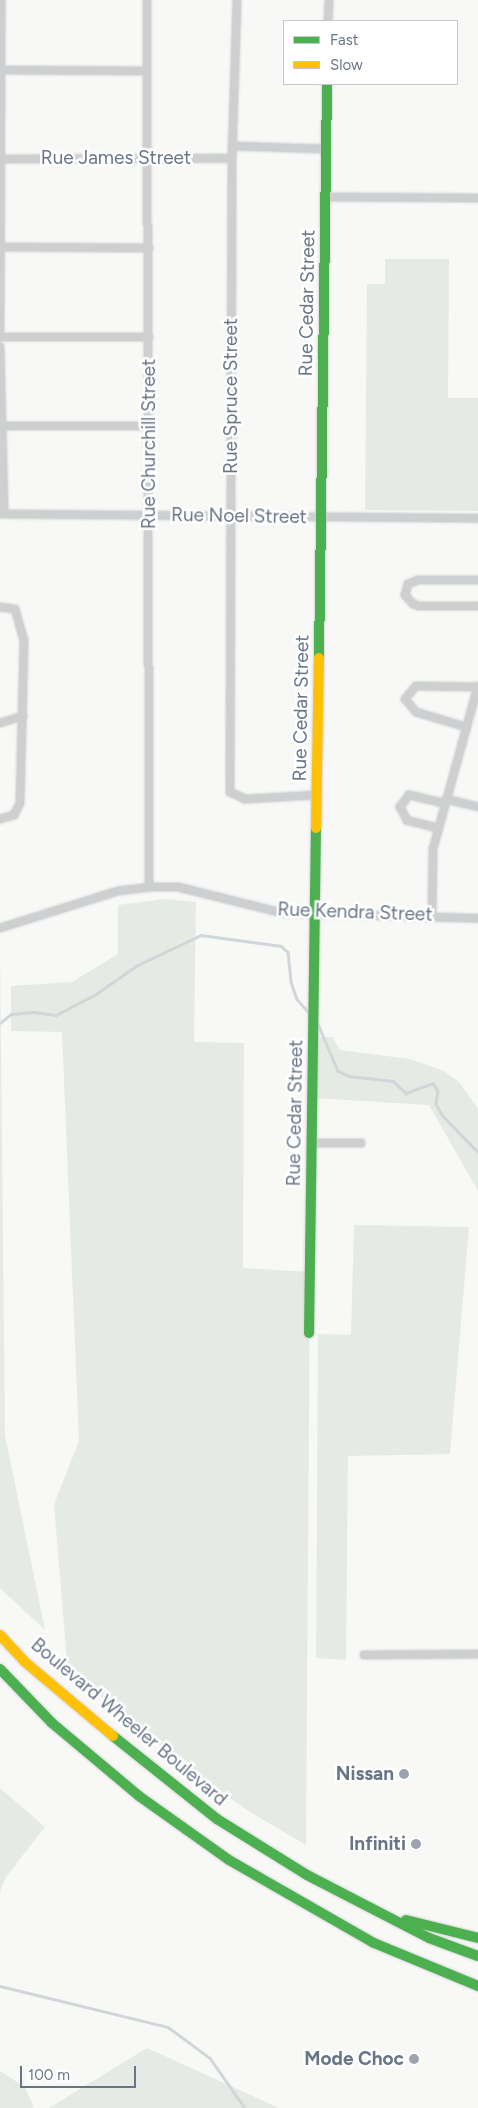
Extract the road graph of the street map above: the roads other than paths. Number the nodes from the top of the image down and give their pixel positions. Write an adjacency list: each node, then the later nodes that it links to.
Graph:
1 (1, 0): 6 (street)
2 (147, 0): 7 (street, Rue Churchill Street)
3 (236, 0): 9 (street, Rue Spruce Street)
4 (329, 0): 5 (street)
5 (328, 20)
6 (1, 70): 7 (street); 12 (street)
7 (147, 72): 11 (street, Rue Churchill Street)
8 (327, 85): 10 (main road, Rue Cedar Street)
9 (232, 146): 10 (street); 13 (street, Rue Spruce Street)
10 (326, 149): 14 (main road, Rue Cedar Street)
11 (149, 157): 12 (street, Rue James Street); 13 (street, Rue James Street); 17 (street, Rue Churchill Street)
12 (0, 158): 16 (street)
13 (232, 158): 26 (street, Rue Spruce Street)
14 (326, 197): 15 (street); 27 (main road, Rue Cedar Street)
15 (478, 198)
16 (0, 247): 17 (street); 18 (street)
17 (149, 248): 20 (street, Rue Churchill Street)
18 (0, 330)
19 (0, 337): 20 (street)
20 (145, 337): 23 (street, Rue Churchill Street)
21 (0, 347): 22 (street)
22 (0, 426): 23 (street); 24 (street)
23 (149, 426): 25 (street, Rue Churchill Street)
24 (2, 514): 25 (street, Rue Noel Street)
25 (150, 515): 26 (street, Rue Noel Street); 41 (street, Rue Churchill Street)
26 (230, 516): 27 (street, Rue Noel Street); 36 (street, Rue Spruce Street)
27 (321, 517): 28 (street, Rue Noel Street); 36 (main road, Rue Cedar Street)
28 (478, 518)
29 (478, 580): 30 (street)
30 (478, 606)
31 (0, 607): 33 (street)
32 (478, 686): 35 (street); 35 (street)
33 (23, 716): 34 (street); 39 (street)
34 (0, 723)
35 (466, 726): 37 (street)
36 (317, 795): 42 (main road, Rue Cedar Street)
37 (446, 801): 38 (street); 40 (street); 40 (street)
38 (478, 808)
39 (0, 819)
40 (438, 828): 43 (street)
41 (149, 888): 42 (street, Rue Kendra Street); 45 (street, Rue Kendra Street)
42 (316, 913): 43 (street, Rue Kendra Street); 47 (main road, Rue Cedar Street)
43 (432, 915): 44 (street, Rue Kendra Street)
44 (478, 918)
45 (0, 928)
46 (361, 1143): 47 (street)
47 (312, 1144): 48 (main road, Rue Cedar Street)
48 (310, 1333)
49 (0, 1635): 53 (main road, Boulevard Wheeler Boulevard)
50 (478, 1654): 51 (street)
51 (364, 1655)
52 (0, 1669): 55 (main road)
53 (273, 1853): 54 (main road); 56 (main road, Boulevard Wheeler Boulevard)
54 (478, 1938)
55 (374, 1943): 57 (main road); 58 (main road)
56 (478, 1956)
57 (478, 1986)
58 (478, 1990)

